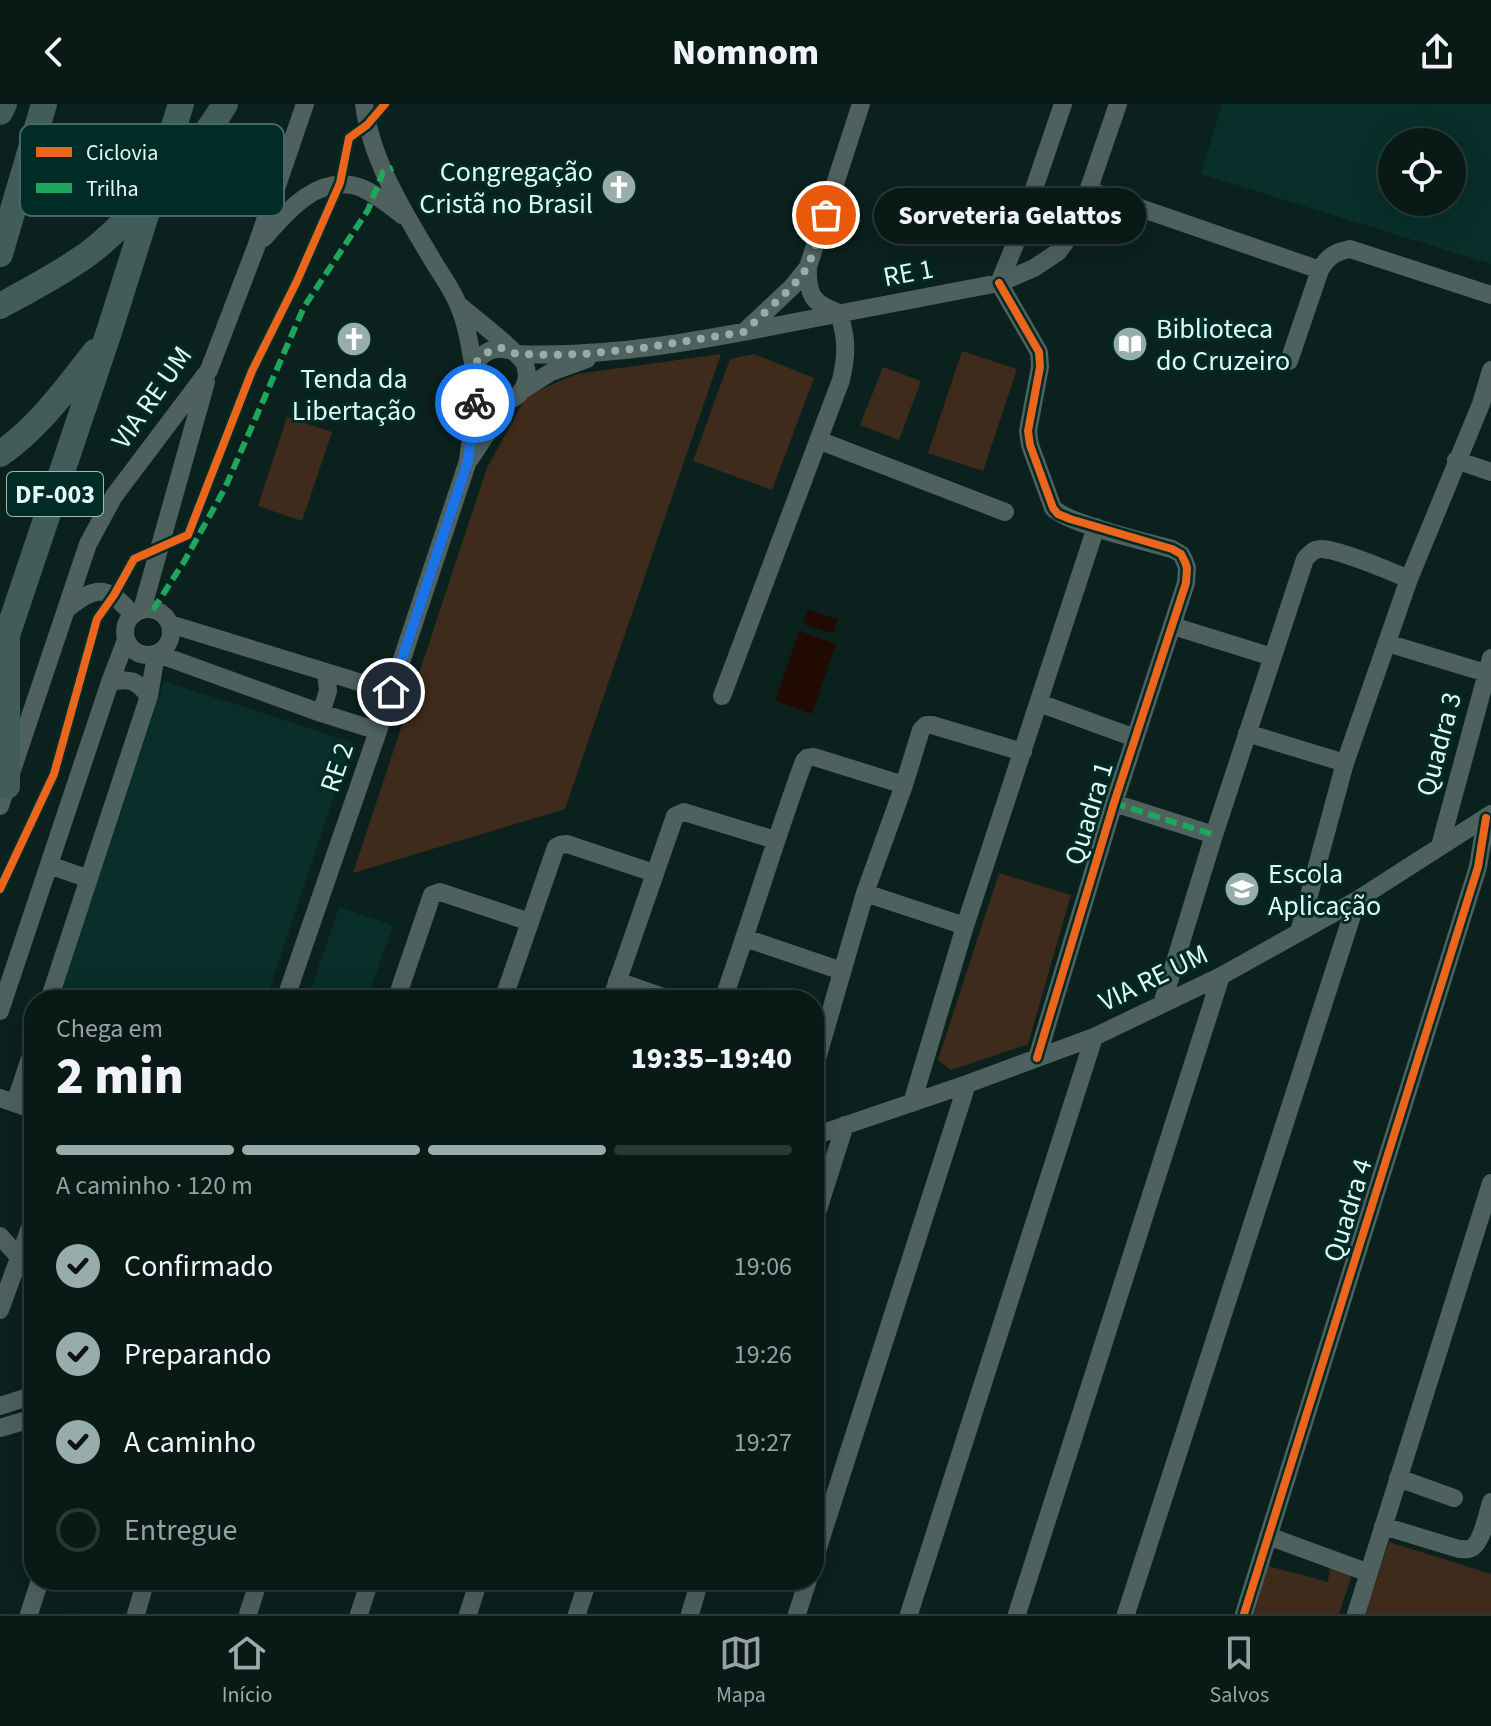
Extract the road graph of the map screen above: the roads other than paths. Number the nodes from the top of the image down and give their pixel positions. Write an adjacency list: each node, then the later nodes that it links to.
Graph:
1 (4, 104): 10 (highway)
2 (44, 104): 11 (highway)
3 (181, 104): 12 (highway, DF-003)
4 (225, 104): 13 (highway)
5 (305, 104): 14 (street, VIA RE UM)
6 (364, 104): 22 (street)
7 (861, 104): 25 (street)
8 (1063, 104): 27 (street)
9 (1118, 104): 16 (street, RE 1)
10 (0, 112)
11 (38, 124)
12 (175, 124)
13 (212, 124)
14 (284, 165)
15 (20, 186): 24 (highway)
16 (1088, 190): 26 (street); 27 (street, RE 1)
17 (284, 215): 22 (street)
18 (130, 216): 30 (highway)
19 (146, 216): 32 (highway, DF-003)
20 (267, 216): 23 (street, VIA RE UM)
21 (283, 216): 23 (street)
22 (408, 219): 29 (street)
23 (256, 247): 38 (street, VIA RE UM)
24 (0, 254)
25 (808, 267): 31 (street); 33 (street)
26 (1320, 270): 28 (street); 36 (street)
27 (999, 283): 31 (street, RE 1); 48 (street)
28 (1491, 295)
29 (459, 305): 35 (street); 37 (street)
30 (0, 306)
31 (839, 313): 33 (street, RE 1); 42 (street)
32 (109, 332): 43 (highway); 56 (highway, DF-003)
33 (744, 332): 34 (street, RE 1)
34 (611, 351): 35 (street, RE 1); 41 (street, RE 1)
35 (514, 353): 37 (street); 41 (street)
36 (1289, 361)
37 (474, 369): 40 (street)
38 (209, 370): 50 (street, VIA RE UM); 51 (street)
39 (1491, 370): 44 (street)
40 (477, 390): 41 (street); 45 (street, RE 2)
41 (515, 396): 45 (street, RE 2)
42 (818, 440): 47 (street); 64 (street)
43 (0, 454)
44 (1456, 460): 46 (street); 49 (street)
45 (468, 461): 62 (street, RE 2)
46 (1491, 472)
47 (1005, 512)
48 (1096, 527): 53 (street, Quadra 1); 65 (street)
49 (1409, 579): 55 (street); 58 (street)
50 (67, 609): 51 (street); 73 (street, VIA RE UM)
51 (137, 613): 52 (street); 54 (street)
52 (170, 624): 57 (street); 60 (street)
53 (1173, 626): 58 (street); 69 (street, Quadra 1)
54 (126, 640): 57 (street); 61 (street)
55 (1387, 643): 59 (street); 71 (street)
56 (3, 646): 73 (highway)
57 (157, 654): 63 (street); 66 (street)
58 (1272, 657): 68 (street)
59 (1488, 665): 78 (street, Quadra 3)
60 (326, 672): 62 (street); 66 (street)
61 (110, 682): 63 (street); 79 (street)
62 (391, 692): 67 (street, RE 2)
63 (149, 696): 81 (street)
64 (722, 696)
65 (1039, 703): 69 (street); 70 (street)
66 (321, 713): 67 (street)
67 (378, 731): 92 (street, RE 2)
68 (1247, 733): 71 (street); 76 (street)
69 (1135, 738): 74 (street, Quadra 1)
70 (1023, 752): 72 (street); 85 (street)
71 (1345, 763): 86 (street)
72 (904, 785): 77 (street); 82 (street)
73 (3, 796)
74 (1114, 803): 76 (street); 102 (street, Quadra 1)
75 (1488, 816): 78 (street, VIA RE UM); 124 (street, Quadra 4)
76 (1214, 835): 98 (street)
77 (775, 840): 80 (street); 87 (street)
78 (1440, 846): 83 (street, VIA RE UM)
79 (49, 865): 81 (street); 99 (street)
80 (654, 873): 84 (street); 90 (street)
81 (89, 879): 91 (street)
82 (865, 893): 85 (street); 88 (street)
83 (1357, 900): 86 (street, VIA RE UM); 134 (street)
84 (530, 922): 93 (street); 94 (street)
85 (965, 926): 106 (street)
86 (1299, 932): 89 (street, VIA RE UM)
87 (745, 938): 88 (street); 97 (street)
88 (842, 971): 100 (street)
89 (1221, 976): 98 (street, VIA RE UM); 144 (street)
90 (617, 981): 95 (street); 96 (street)
91 (52, 990)
92 (288, 990)
93 (399, 990)
94 (506, 990)
95 (614, 990)
96 (643, 990)
97 (727, 990)
98 (1162, 1004): 101 (street, VIA RE UM)
99 (0, 1011)
100 (824, 1034)
101 (1094, 1037): 102 (street, VIA RE UM); 143 (street)
102 (1037, 1058): 104 (street, VIA RE UM)
103 (24, 1067): 105 (street)
104 (967, 1084): 106 (street, VIA RE UM); 123 (street)
105 (8, 1100)
106 (912, 1103): 107 (street, VIA RE UM)
107 (845, 1125): 108 (street, VIA RE UM); 110 (street)
108 (824, 1132)
109 (1491, 1183): 119 (street)
110 (824, 1191)
111 (0, 1236): 113 (street)
112 (24, 1244): 113 (street)
113 (19, 1257): 114 (street)
114 (0, 1310)
115 (24, 1398): 116 (street)
116 (0, 1406)
117 (24, 1421): 118 (street)
118 (0, 1428)
119 (1398, 1478): 120 (street); 122 (street)
120 (1454, 1498)
121 (1491, 1502): 122 (street)
122 (1383, 1526): 125 (street)
123 (824, 1529)
124 (1268, 1536): 125 (street); 145 (street, Quadra 4)
125 (1369, 1573): 146 (street)
126 (37, 1590): 135 (street)
127 (143, 1590): 136 (street)
128 (256, 1590): 137 (street)
129 (367, 1590): 138 (street)
130 (476, 1590): 139 (street)
131 (585, 1590): 140 (street)
132 (697, 1590): 141 (street)
133 (805, 1590): 142 (street)
134 (1129, 1613)
135 (29, 1614)
136 (136, 1614)
137 (248, 1614)
138 (359, 1614)
139 (468, 1614)
140 (577, 1614)
141 (690, 1614)
142 (797, 1614)
143 (909, 1614)
144 (1017, 1614)
145 (1244, 1614)
146 (1356, 1614)

